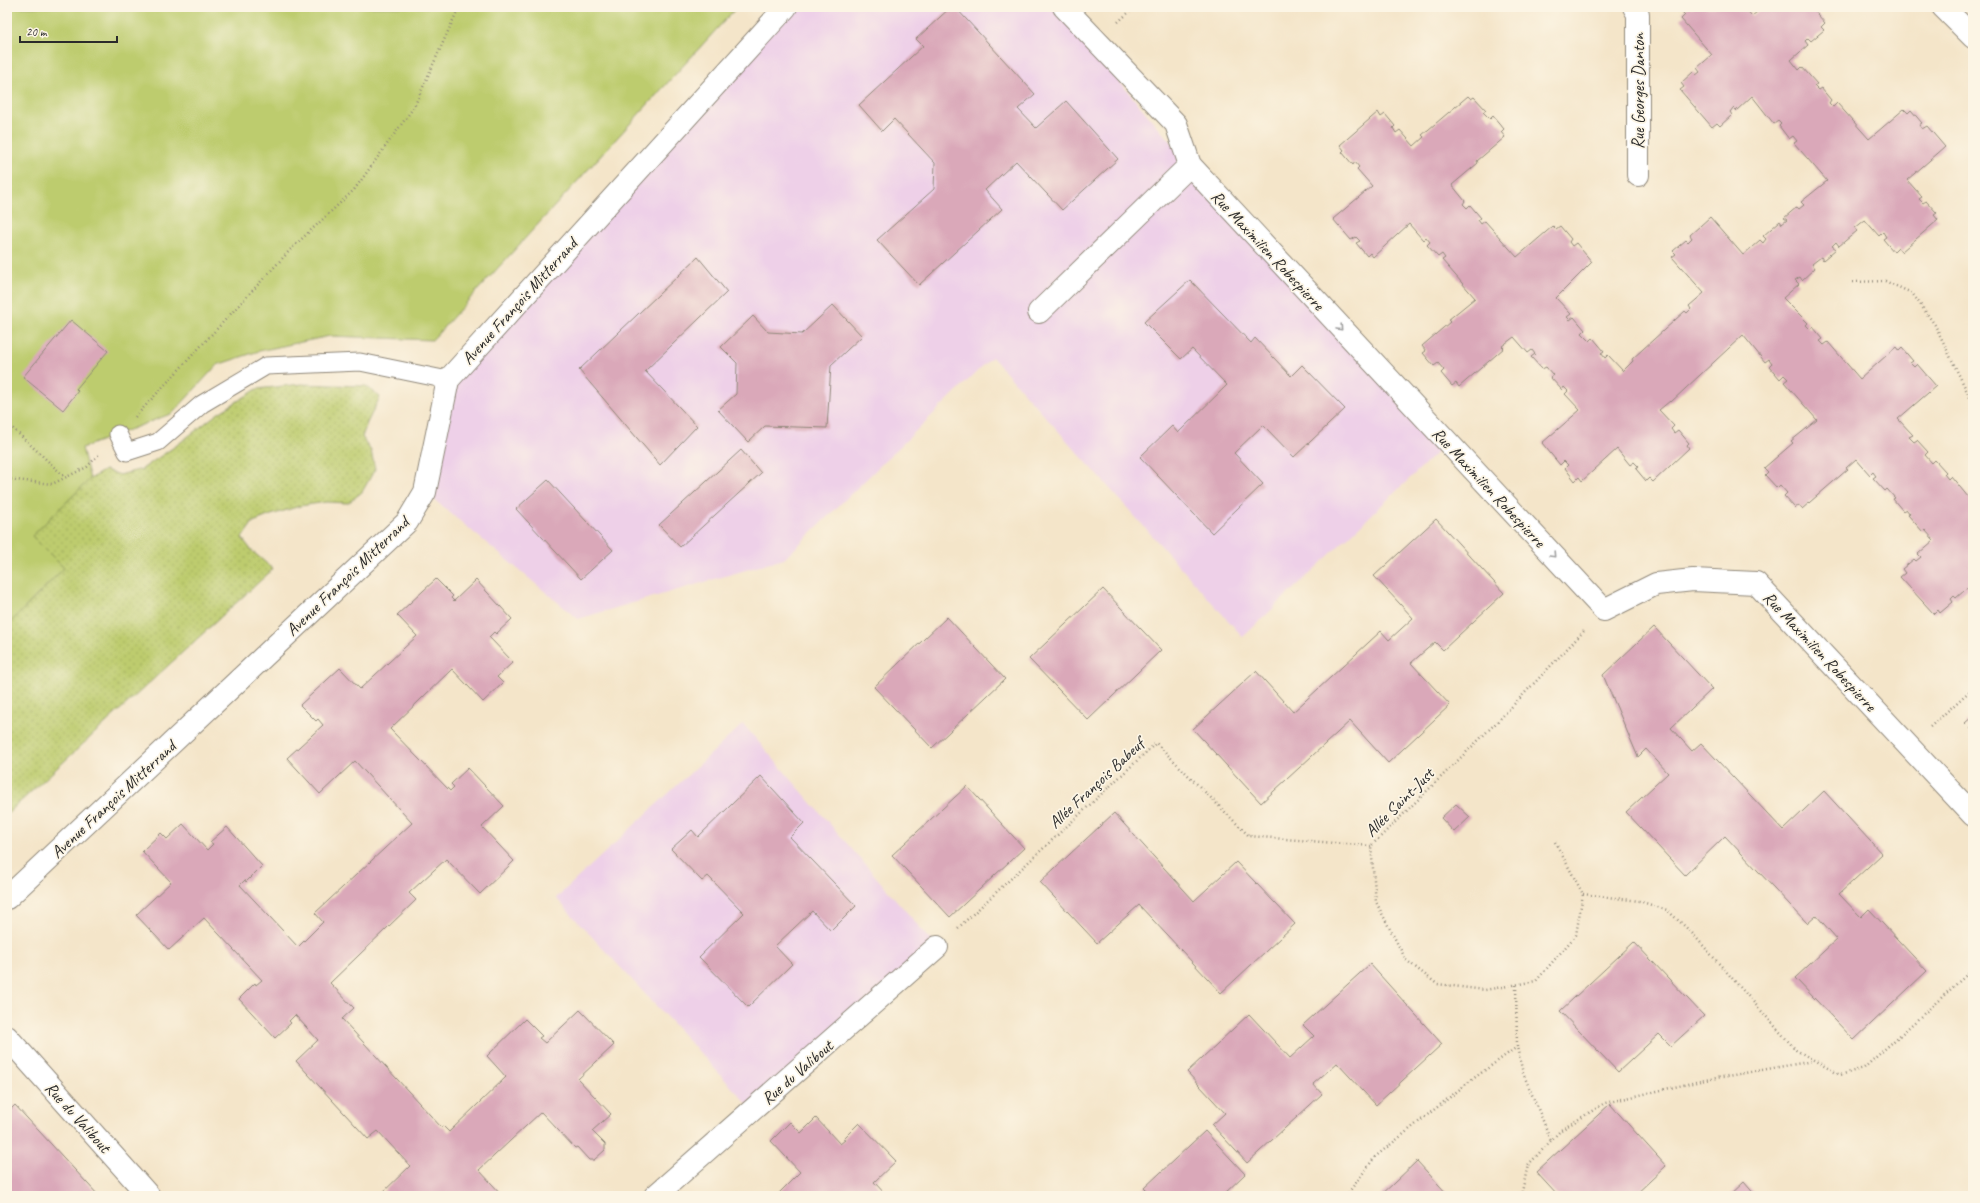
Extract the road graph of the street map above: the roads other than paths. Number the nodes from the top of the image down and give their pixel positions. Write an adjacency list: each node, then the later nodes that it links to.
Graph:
1 (786, 7): 9 (street, Avenue François Mitterrand)
2 (1064, 7): 6 (street, Rue Maximilien Robespierre)
3 (1634, 7): 7 (street, Rue Georges Danton)
4 (1943, 7): 5 (street)
5 (1973, 37)
6 (1190, 165): 8 (street); 11 (street, Rue Maximilien Robespierre, one-way to 11)
7 (1638, 175)
8 (1039, 312)
9 (448, 380): 10 (lane); 12 (street, Avenue François Mitterrand)
10 (118, 434)
11 (1973, 815)
12 (7, 898)
13 (937, 947): 16 (street, Rue du Valibout)
14 (7, 1037): 15 (street, Rue du Valibout)
15 (149, 1196)
16 (656, 1196)

